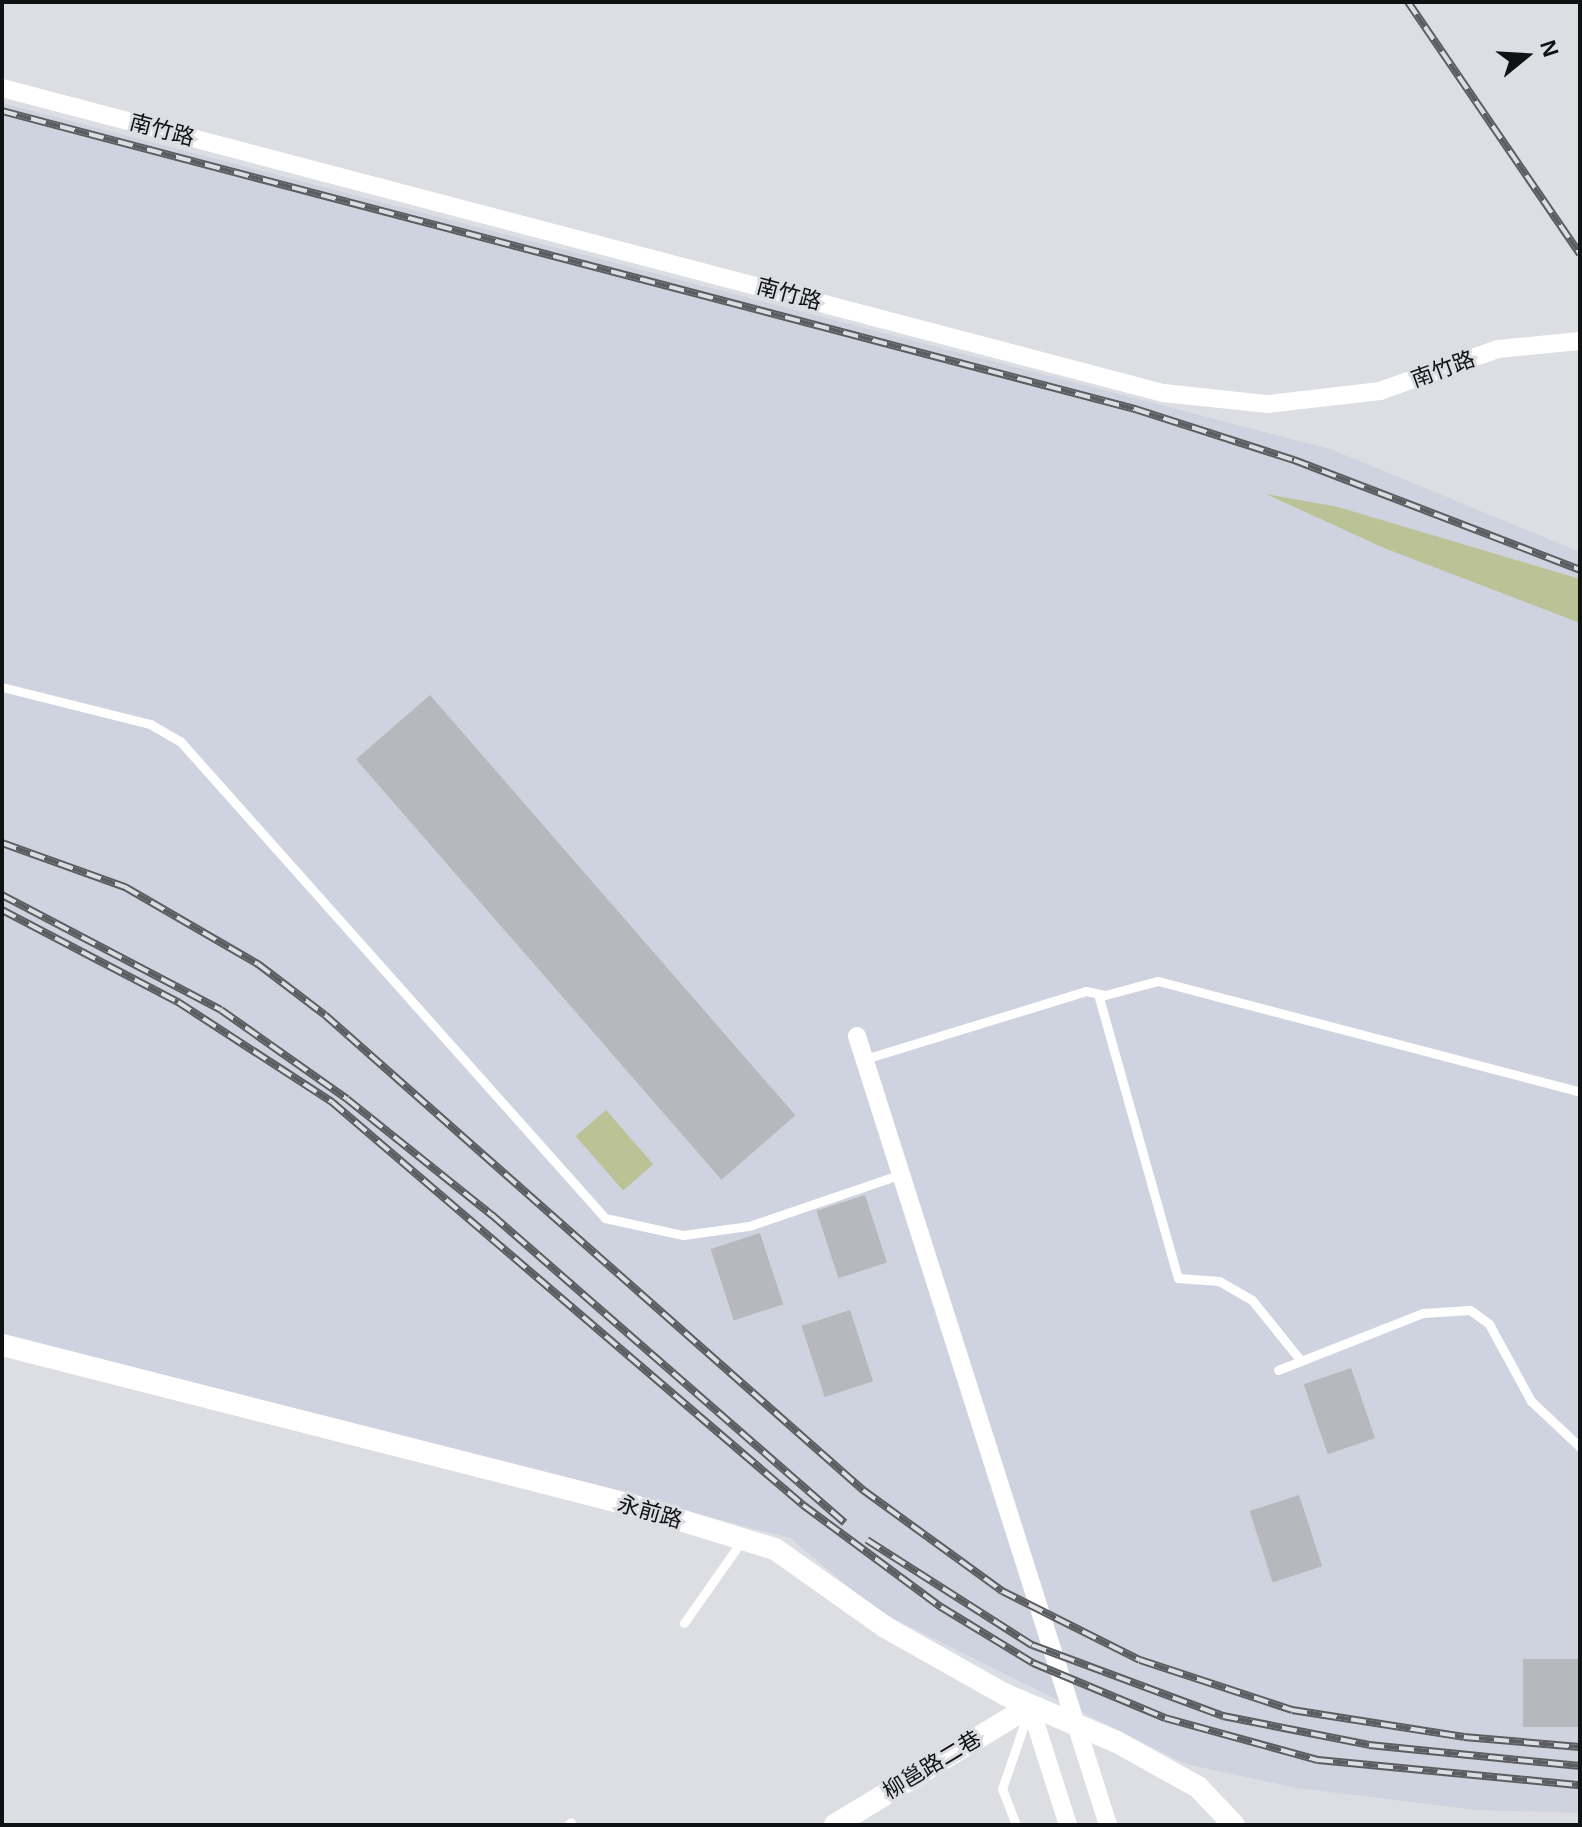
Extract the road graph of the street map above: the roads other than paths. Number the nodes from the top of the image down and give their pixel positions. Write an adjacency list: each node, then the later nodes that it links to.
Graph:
1 (2, 88): 2 (street, 南竹路)
2 (1580, 341)
3 (2, 687): 8 (lane)
4 (1098, 994): 6 (lane); 7 (lane); 10 (lane)
5 (857, 1036): 6 (street)
6 (865, 1059): 8 (street)
7 (1580, 1092)
8 (902, 1174): 19 (street)
9 (2, 1345): 13 (street, 永前路)
10 (1301, 1361): 11 (lane); 12 (lane)
11 (1278, 1370)
12 (1580, 1447)
13 (743, 1539): 14 (lane); 15 (street, 永前路)
14 (684, 1623)
15 (1030, 1706): 16 (street, 柳邕路二巷); 17 (lane); 18 (street); 20 (street, 永前路)
16 (835, 1825)
17 (1016, 1825)
18 (1068, 1825)
19 (1108, 1825)
20 (1234, 1825)

